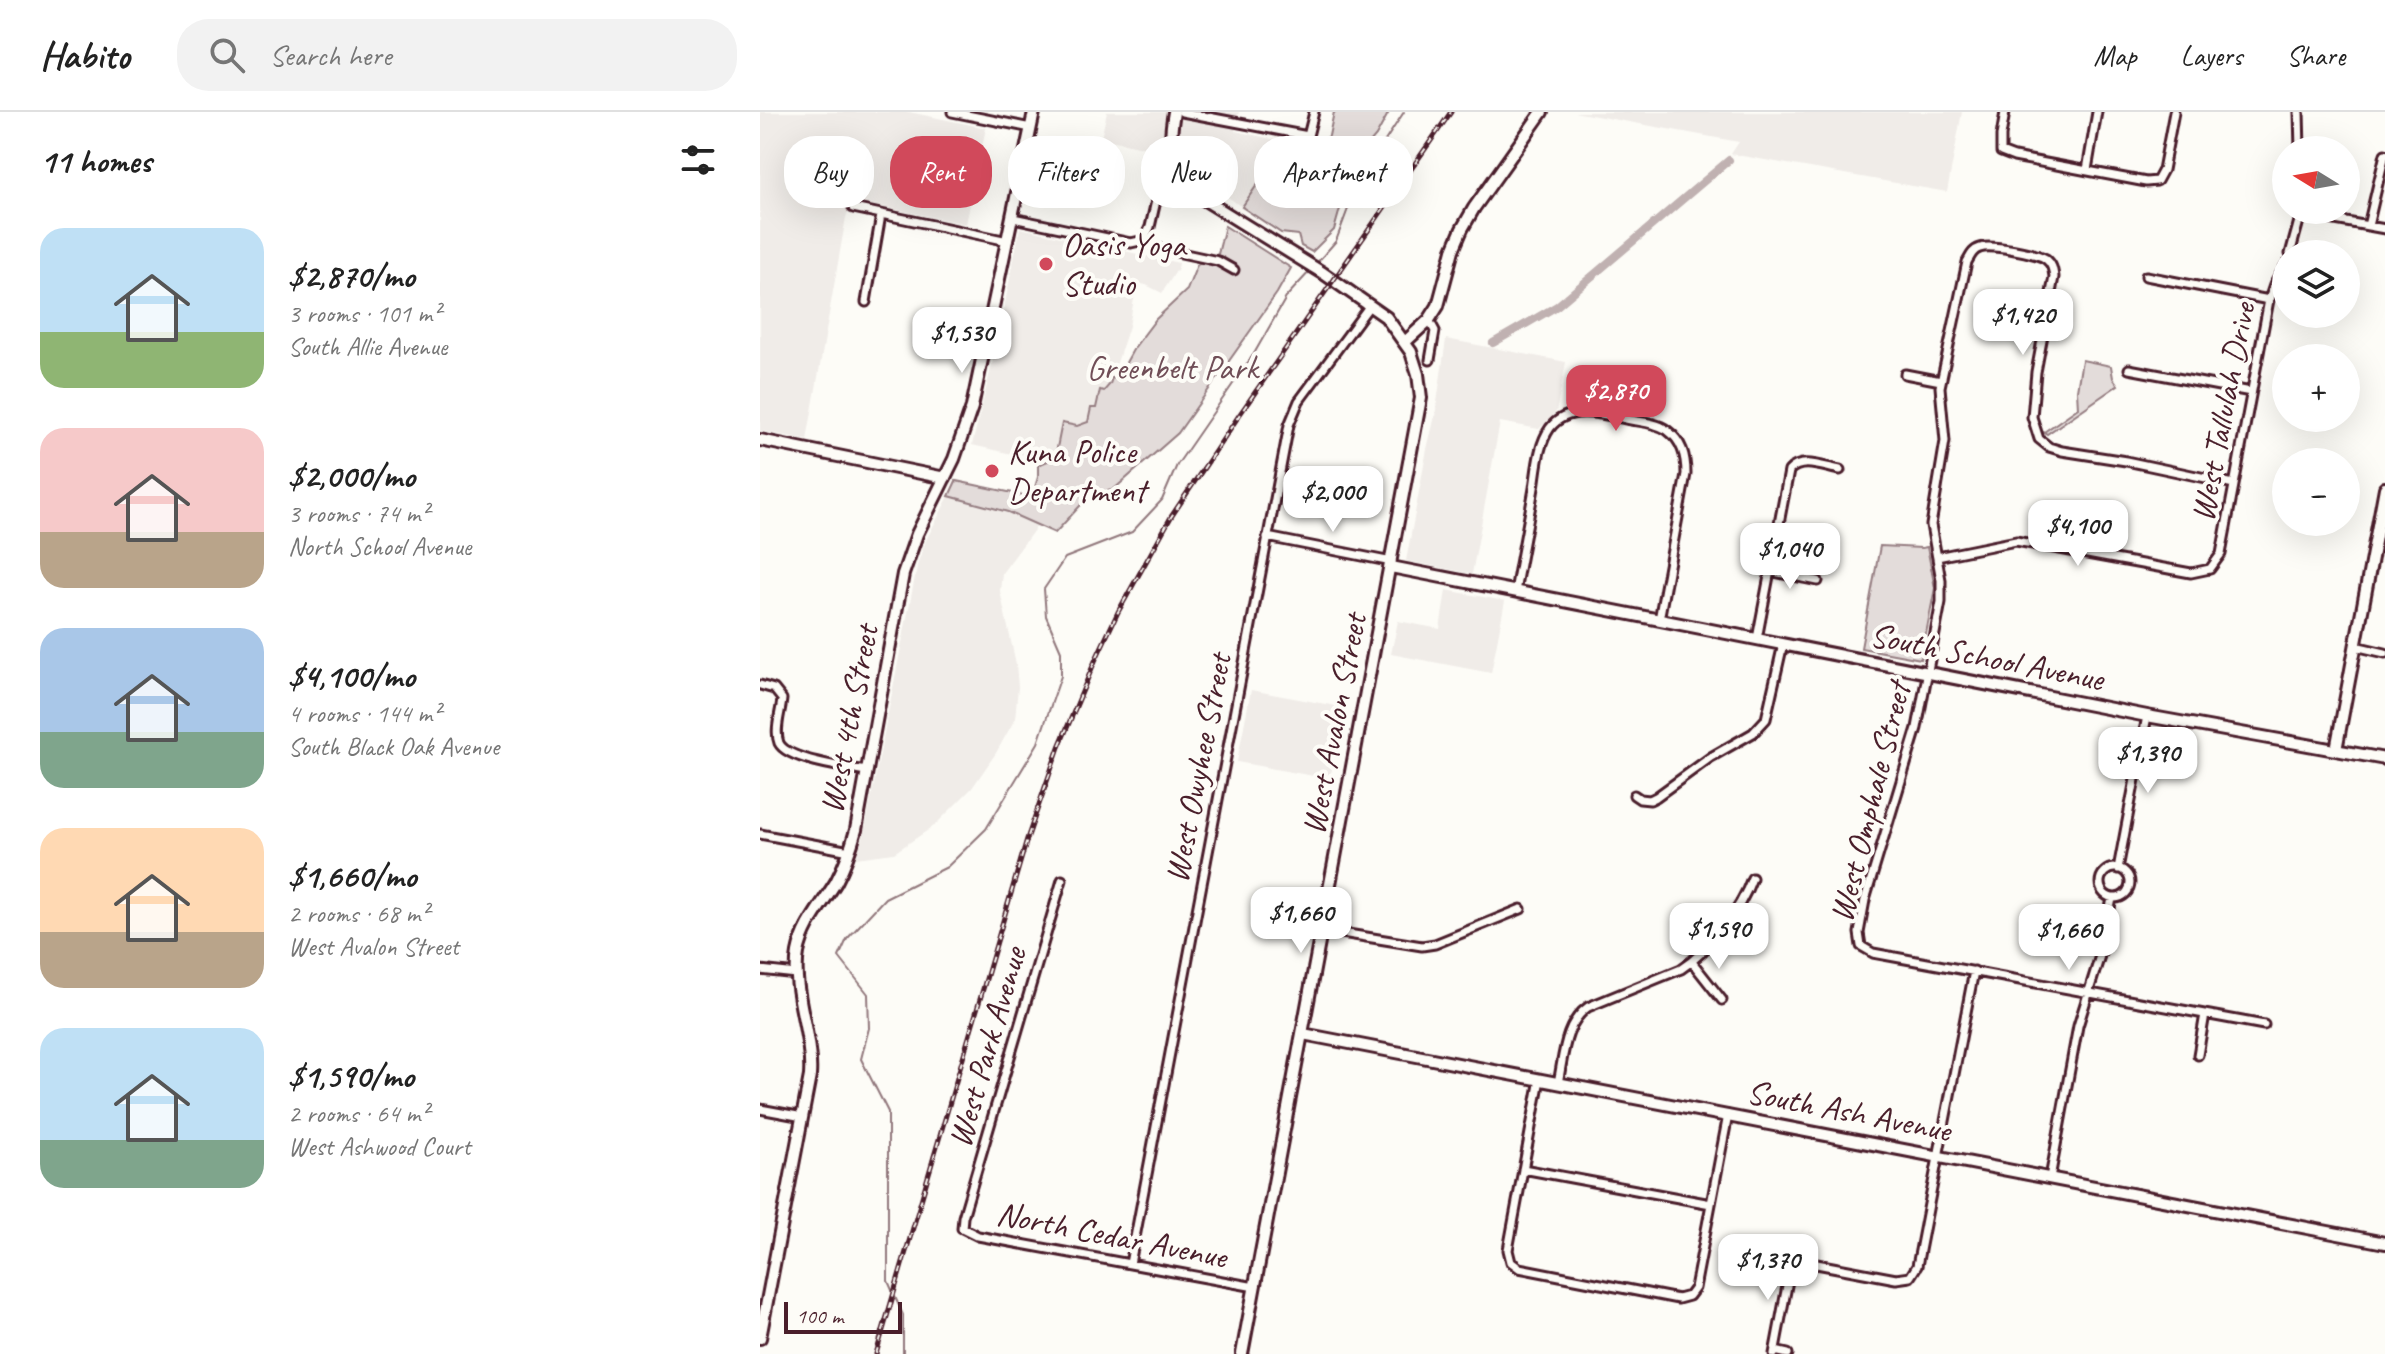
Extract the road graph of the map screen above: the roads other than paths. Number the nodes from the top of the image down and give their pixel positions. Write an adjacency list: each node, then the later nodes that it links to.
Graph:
1 (952, 112): 11 (street)
2 (1034, 112): 11 (street, West 4th Street)
3 (1174, 112): 12 (street)
4 (1182, 112): 5 (street)
5 (1314, 112)
6 (1542, 112): 32 (street)
7 (2005, 112): 15 (street)
8 (2097, 112): 15 (street)
9 (2174, 112): 15 (street)
10 (2299, 112): 13 (street)
11 (1031, 128): 20 (street, West 4th Street)
12 (1170, 136)
13 (2300, 136)
14 (2385, 154): 22 (street)
15 (2087, 170)
16 (853, 208): 19 (street)
17 (1154, 208): 24 (street)
18 (1218, 208): 31 (street)
19 (881, 215): 25 (street); 30 (street)
20 (1013, 218): 24 (street); 25 (street, West 4th Street)
21 (2359, 224): 22 (street)
22 (2368, 226): 23 (street)
23 (2385, 229)
24 (1144, 240): 26 (street)
25 (1008, 241): 41 (street, West 4th Street)
26 (1234, 270)
27 (2146, 276): 29 (street)
28 (2272, 291): 29 (street, West Tallulah Drive)
29 (2269, 300): 38 (street, West Tallulah Drive)
30 (866, 302)
31 (1370, 305): 33 (street); 45 (street, West Owyhee Street)
32 (1429, 320): 33 (street); 34 (street)
33 (1405, 342): 47 (street, West Avalon Street)
34 (1430, 360)
35 (2129, 369): 38 (street)
36 (1905, 374): 37 (street)
37 (1941, 381): 42 (street, West Omphale Street); 46 (street, West Omphale Street)
38 (2251, 392): 42 (street, West Tallulah Drive)
39 (760, 440): 41 (street)
40 (1840, 470): 48 (street)
41 (945, 478): 61 (street, West 4th Street)
42 (2234, 484): 46 (street, West Tallulah Drive)
43 (2385, 488): 44 (street)
44 (2381, 536): 54 (street)
45 (1267, 537): 47 (street); 92 (street, West Owyhee Street)
46 (1937, 557): 56 (street, West Omphale Street)
47 (1392, 565): 50 (street, South School Avenue); 70 (street, West Avalon Street)
48 (1769, 571): 49 (street); 52 (street)
49 (1818, 581)
50 (1515, 592): 51 (street, South School Avenue); 51 (street)
51 (1659, 620): 52 (street, South School Avenue)
52 (1757, 639): 53 (street, South School Avenue)
53 (1783, 644): 56 (street, South School Avenue); 62 (street)
54 (2355, 646): 55 (street); 59 (street)
55 (2385, 653)
56 (1928, 673): 58 (street, South School Avenue); 73 (street, West Omphale Street)
57 (760, 685): 61 (street)
58 (2147, 716): 59 (street, South School Avenue); 65 (street)
59 (2336, 750): 60 (street, South School Avenue)
60 (2385, 759)
61 (867, 771): 64 (street, West 4th Street)
62 (1634, 795)
63 (760, 834): 64 (street)
64 (850, 851): 74 (street, West 4th Street)
65 (2118, 869): 68 (street); 68 (street)
66 (1752, 878): 71 (street)
67 (1062, 880): 90 (street, West Park Avenue)
68 (2112, 898): 75 (street)
69 (1521, 909): 70 (street)
70 (1323, 930): 79 (street, West Avalon Street)
71 (1692, 962): 76 (street); 82 (street)
72 (760, 970): 74 (street)
73 (1974, 971): 75 (street); 86 (street)
74 (797, 974): 85 (street, West 4th Street)
75 (2088, 991): 77 (street); 88 (street)
76 (1722, 1000)
77 (2205, 1014): 78 (street); 80 (street)
78 (2264, 1025)
79 (1303, 1034): 81 (street, South Ash Avenue); 93 (street, West Avalon Street)
80 (2198, 1055)
81 (1540, 1079): 82 (street, South Ash Avenue); 87 (street)
82 (1558, 1083): 84 (street, South Ash Avenue)
83 (760, 1109): 85 (street)
84 (1728, 1115): 86 (street, South Ash Avenue); 89 (street)
85 (803, 1117): 94 (street, West 4th Street)
86 (1938, 1156): 88 (street, South Ash Avenue); 95 (street)
87 (1523, 1169): 89 (street); 89 (street)
88 (2050, 1178): 91 (street, South Ash Avenue)
89 (1711, 1204)
90 (962, 1228): 92 (street, North Cedar Avenue)
91 (2385, 1243)
92 (1130, 1264): 93 (street, North Cedar Avenue)
93 (1255, 1287): 96 (street, West Avalon Street)
94 (760, 1338)
95 (1774, 1353): 97 (street)
96 (1242, 1354)
97 (1788, 1354)

